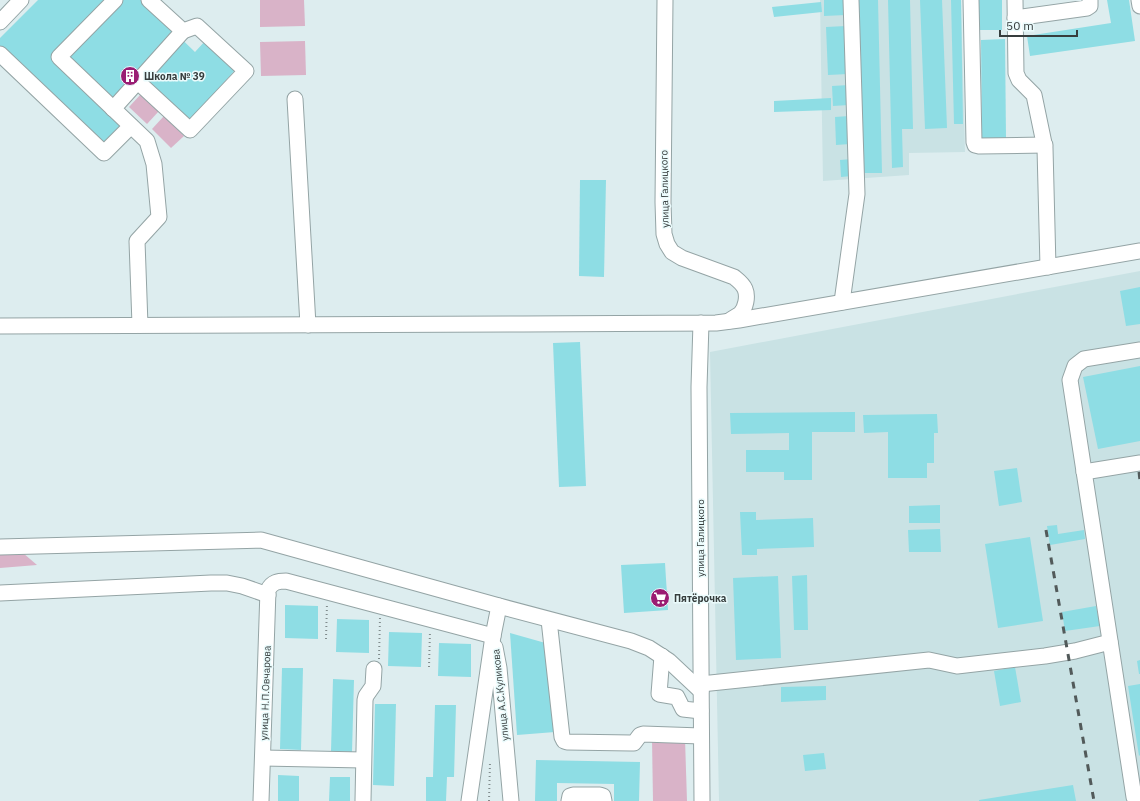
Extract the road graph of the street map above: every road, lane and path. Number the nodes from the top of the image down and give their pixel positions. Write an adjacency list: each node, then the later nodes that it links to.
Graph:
1 (21, 0): 12 (street)
2 (115, 0): 17 (street)
3 (149, 0): 13 (street)
4 (665, 0): 23 (street, улица Галицкого)
5 (851, 0): 22 (street)
6 (971, 0): 19 (street)
7 (1015, 0): 11 (street)
8 (1090, 0): 11 (street)
9 (1139, 0): 10 (street)
10 (1140, 6)
11 (1015, 18): 19 (street)
12 (0, 22)
13 (183, 31): 15 (street); 15 (street)
14 (0, 54): 18 (street)
15 (138, 82): 17 (street)
16 (295, 99): 26 (street)
17 (113, 109): 18 (street)
18 (131, 126): 25 (street)
19 (1045, 145): 21 (street)
20 (1140, 251): 21 (street)
21 (1048, 267): 22 (street)
22 (842, 302): 23 (street)
23 (728, 321): 24 (street)
24 (701, 323): 26 (street); 45 (street, улица Галицкого)
25 (140, 325): 26 (street); 27 (street)
26 (308, 325)
27 (0, 326)
28 (1140, 350): 30 (street)
29 (1140, 463): 30 (street)
30 (1084, 472): 41 (street)
31 (0, 547): 36 (street)
32 (269, 590): 33 (street); 34 (street); 48 (street, улица Н.П.Овчарова)
33 (327, 592): 35 (street); 40 (path)
34 (0, 593)
35 (380, 606): 37 (street); 44 (path)
36 (499, 606): 38 (street); 39 (street)
37 (430, 619): 39 (street); 43 (path)
38 (549, 620): 42 (street); 47 (street)
39 (493, 636): 56 (street, улица А.С.Куликова); 58 (street, улица А.С.Куликова)
40 (326, 639)
41 (1110, 642): 45 (street); 53 (street)
42 (662, 656): 45 (street); 46 (street)
43 (429, 667)
44 (374, 669): 50 (street)
45 (701, 688): 46 (street, улица Галицкого)
46 (701, 711): 47 (street, улица Галицкого)
47 (701, 736): 61 (street, улица Галицкого)
48 (263, 758): 50 (street); 54 (street, улица Н.П.Овчарова)
49 (486, 759): 52 (path)
50 (364, 760): 55 (street)
51 (496, 760): 52 (path)
52 (490, 762): 57 (path)
53 (1134, 797)
54 (261, 801)
55 (362, 801)
56 (469, 801)
57 (489, 801)
58 (511, 801)
59 (569, 801): 60 (street)
60 (604, 801)
61 (702, 801)

